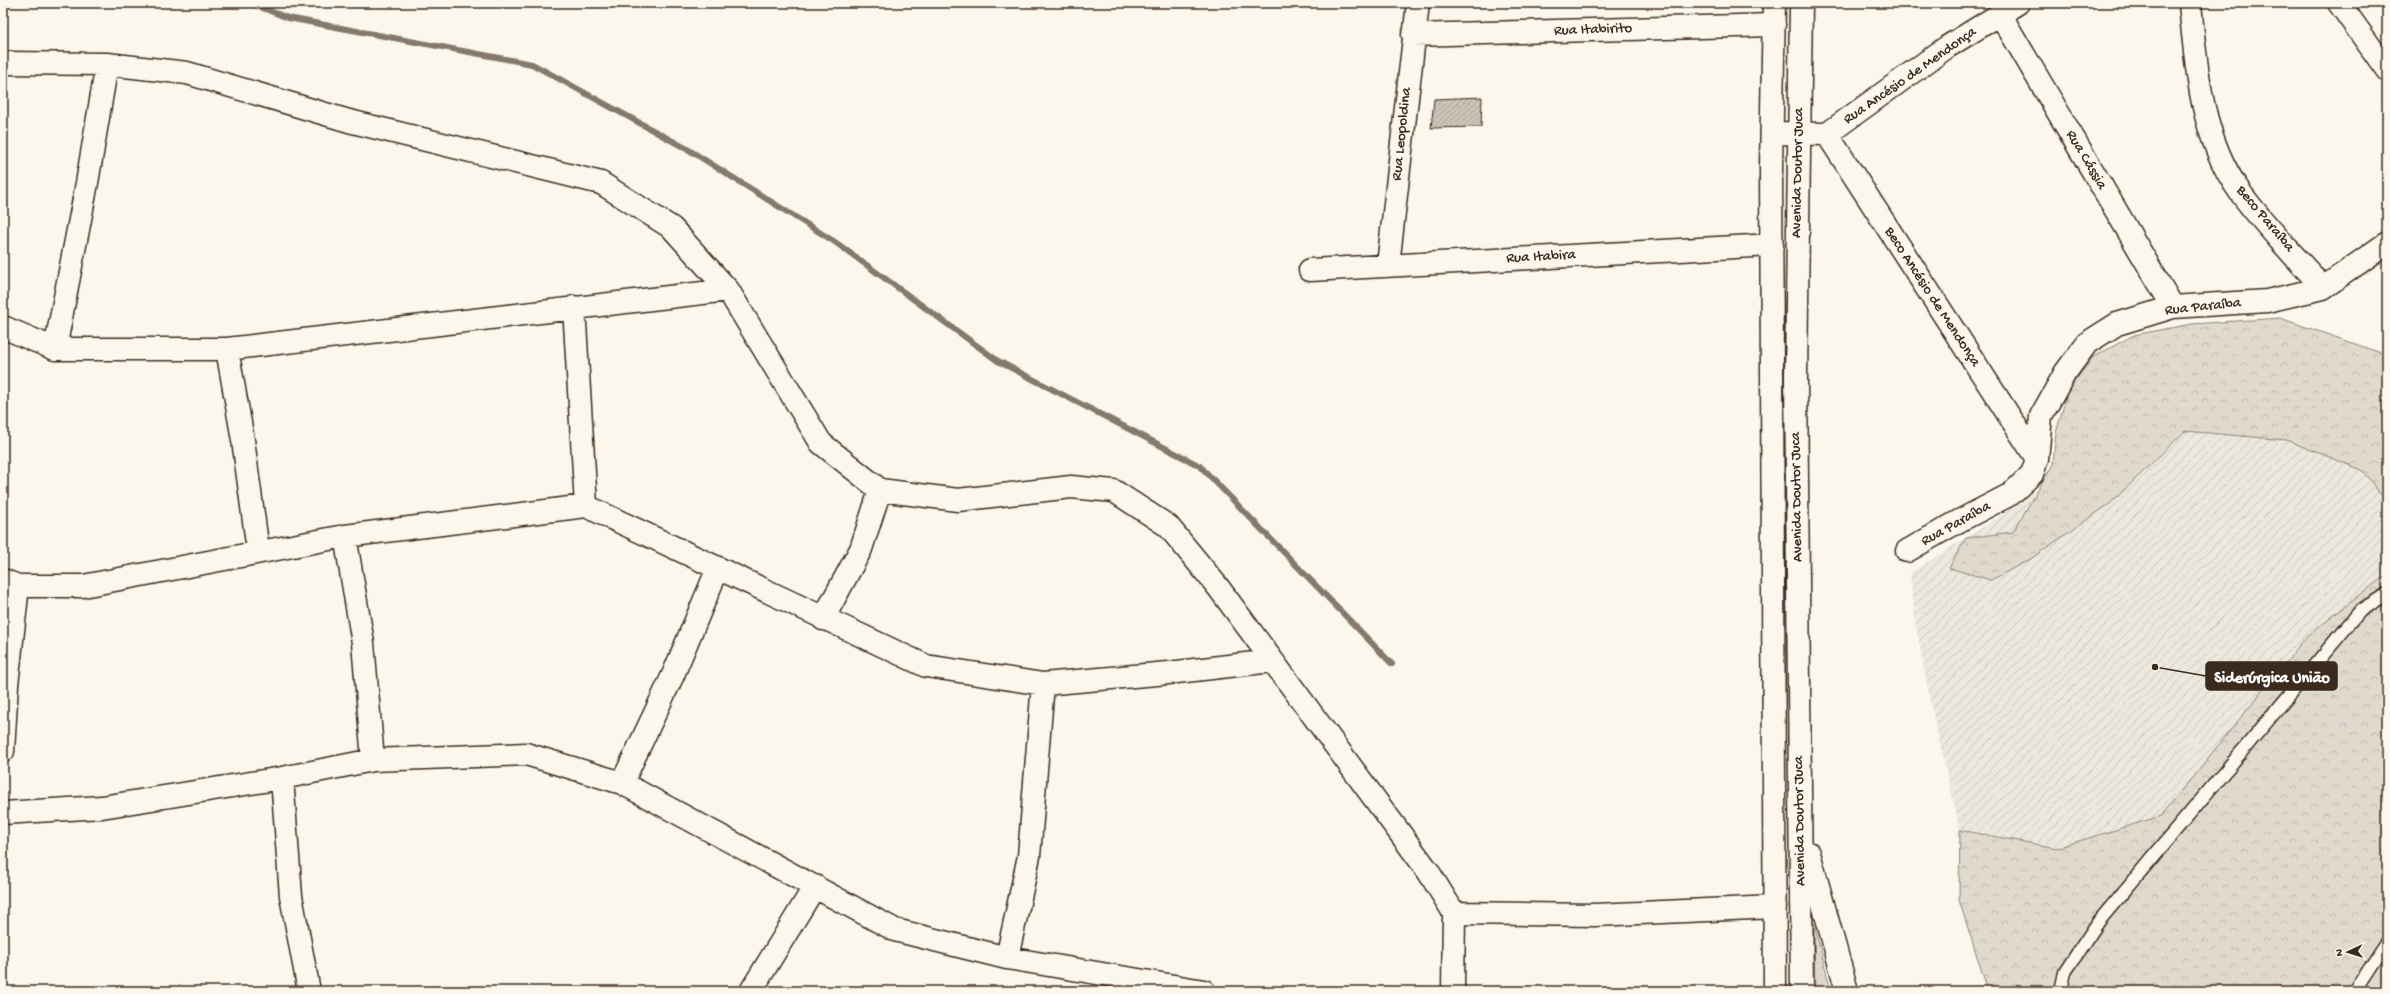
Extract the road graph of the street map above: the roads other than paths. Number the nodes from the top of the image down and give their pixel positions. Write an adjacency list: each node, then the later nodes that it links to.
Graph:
1 (1418, 3): 8 (street, Rua Leopoldina)
2 (1774, 3): 7 (street, Avenida Doutor Juca)
3 (1801, 3): 13 (street, Avenida Doutor Juca)
4 (2190, 3): 19 (street, Beco Paraíba)
5 (2339, 3): 11 (street)
6 (2009, 8): 14 (street, Rua Ancésio de Mendonça); 22 (street, Rua Cássia)
7 (1774, 25): 8 (street, Rua Itabirito); 12 (street, Avenida Doutor Juca)
8 (1413, 35): 17 (street, Rua Leopoldina)
9 (3, 63): 10 (street)
10 (107, 64): 20 (street); 24 (street)
11 (2387, 70)
12 (1772, 133): 13 (street, Rua Ancésio de Mendonça); 16 (street, Avenida Doutor Juca)
13 (1799, 133): 14 (street, Rua Ancésio de Mendonça); 42 (street, Avenida Doutor Juca)
14 (1827, 134): 26 (street, Beco Ancésio de Mendonça)
15 (2387, 243): 19 (street, Rua Paraíba)
16 (1772, 245): 17 (street, Rua Itabira); 45 (street, Avenida Doutor Juca)
17 (1388, 265): 18 (street, Rua Itabira)
18 (1310, 270)
19 (2323, 288): 22 (street, Rua Paraíba)
20 (728, 290): 21 (street); 27 (street)
21 (574, 307): 25 (street); 28 (street)
22 (2173, 307): 26 (street, Rua Paraíba)
23 (3, 327): 24 (street)
24 (55, 349): 25 (street)
25 (227, 349): 30 (street)
26 (2037, 459): 31 (street, Rua Paraíba)
27 (880, 490): 35 (street); 36 (street)
28 (586, 506): 29 (street); 32 (street)
29 (345, 536): 30 (street); 39 (street)
30 (258, 551): 33 (street)
31 (1907, 551)
32 (718, 568): 35 (street); 41 (street)
33 (10, 583): 38 (street)
34 (2387, 594): 57 (lane)
35 (823, 619): 37 (street)
36 (1272, 661): 37 (street); 46 (street)
37 (1043, 684): 48 (street)
38 (3, 751)
39 (372, 760): 40 (street); 41 (street)
40 (282, 778): 43 (street); 50 (street)
41 (622, 783): 44 (street)
42 (1800, 812): 55 (street, Avenida Doutor Juca); 56 (street)
43 (3, 814)
44 (815, 886): 48 (street); 51 (street)
45 (1775, 907): 46 (street); 54 (street, Avenida Doutor Juca)
46 (1454, 913): 53 (street)
47 (2387, 942): 58 (lane)
48 (1007, 958): 49 (street)
49 (1146, 986): 52 (street)
50 (309, 991)
51 (751, 991)
52 (1204, 991)
53 (1453, 991)
54 (1775, 991)
55 (1802, 991)
56 (1846, 991)
57 (2061, 991)
58 (2355, 991)

